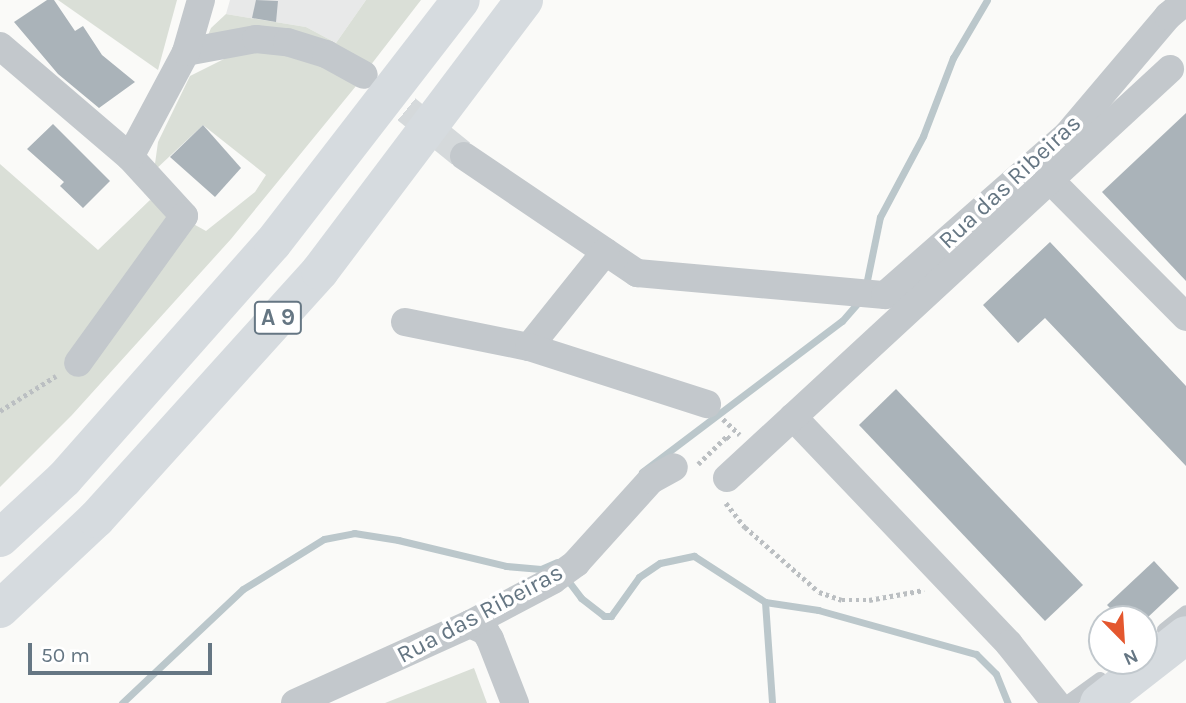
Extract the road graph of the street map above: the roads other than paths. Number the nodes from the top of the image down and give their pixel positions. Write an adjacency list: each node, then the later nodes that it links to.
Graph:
1 (201, 0): 6 (street)
2 (461, 0): 21 (main road, A 9)
3 (524, 0): 22 (main road, A 9)
4 (1186, 1): 12 (street, Rua das Ribeiras)
5 (0, 46): 10 (street)
6 (186, 52): 8 (street); 10 (street)
7 (1170, 69): 11 (street)
8 (364, 75)
9 (464, 156): 12 (street)
10 (131, 157): 16 (street)
11 (1050, 180): 13 (street); 18 (street)
12 (605, 252): 15 (street)
13 (1186, 317)
14 (405, 322): 15 (street)
15 (529, 347): 17 (street)
16 (78, 363)
17 (707, 404)
18 (793, 417): 20 (street); 29 (street)
19 (674, 467): 24 (street, Rua das Ribeiras)
20 (725, 488)
21 (0, 538)
22 (0, 609)
23 (1186, 612): 25 (lane)
24 (470, 624): 27 (street, Rua das Ribeiras); 28 (street)
25 (1170, 636): 31 (main road)
26 (1105, 675): 30 (lane)
27 (295, 703)
28 (515, 703)
29 (1056, 703)
30 (1067, 703)
31 (1099, 703)

